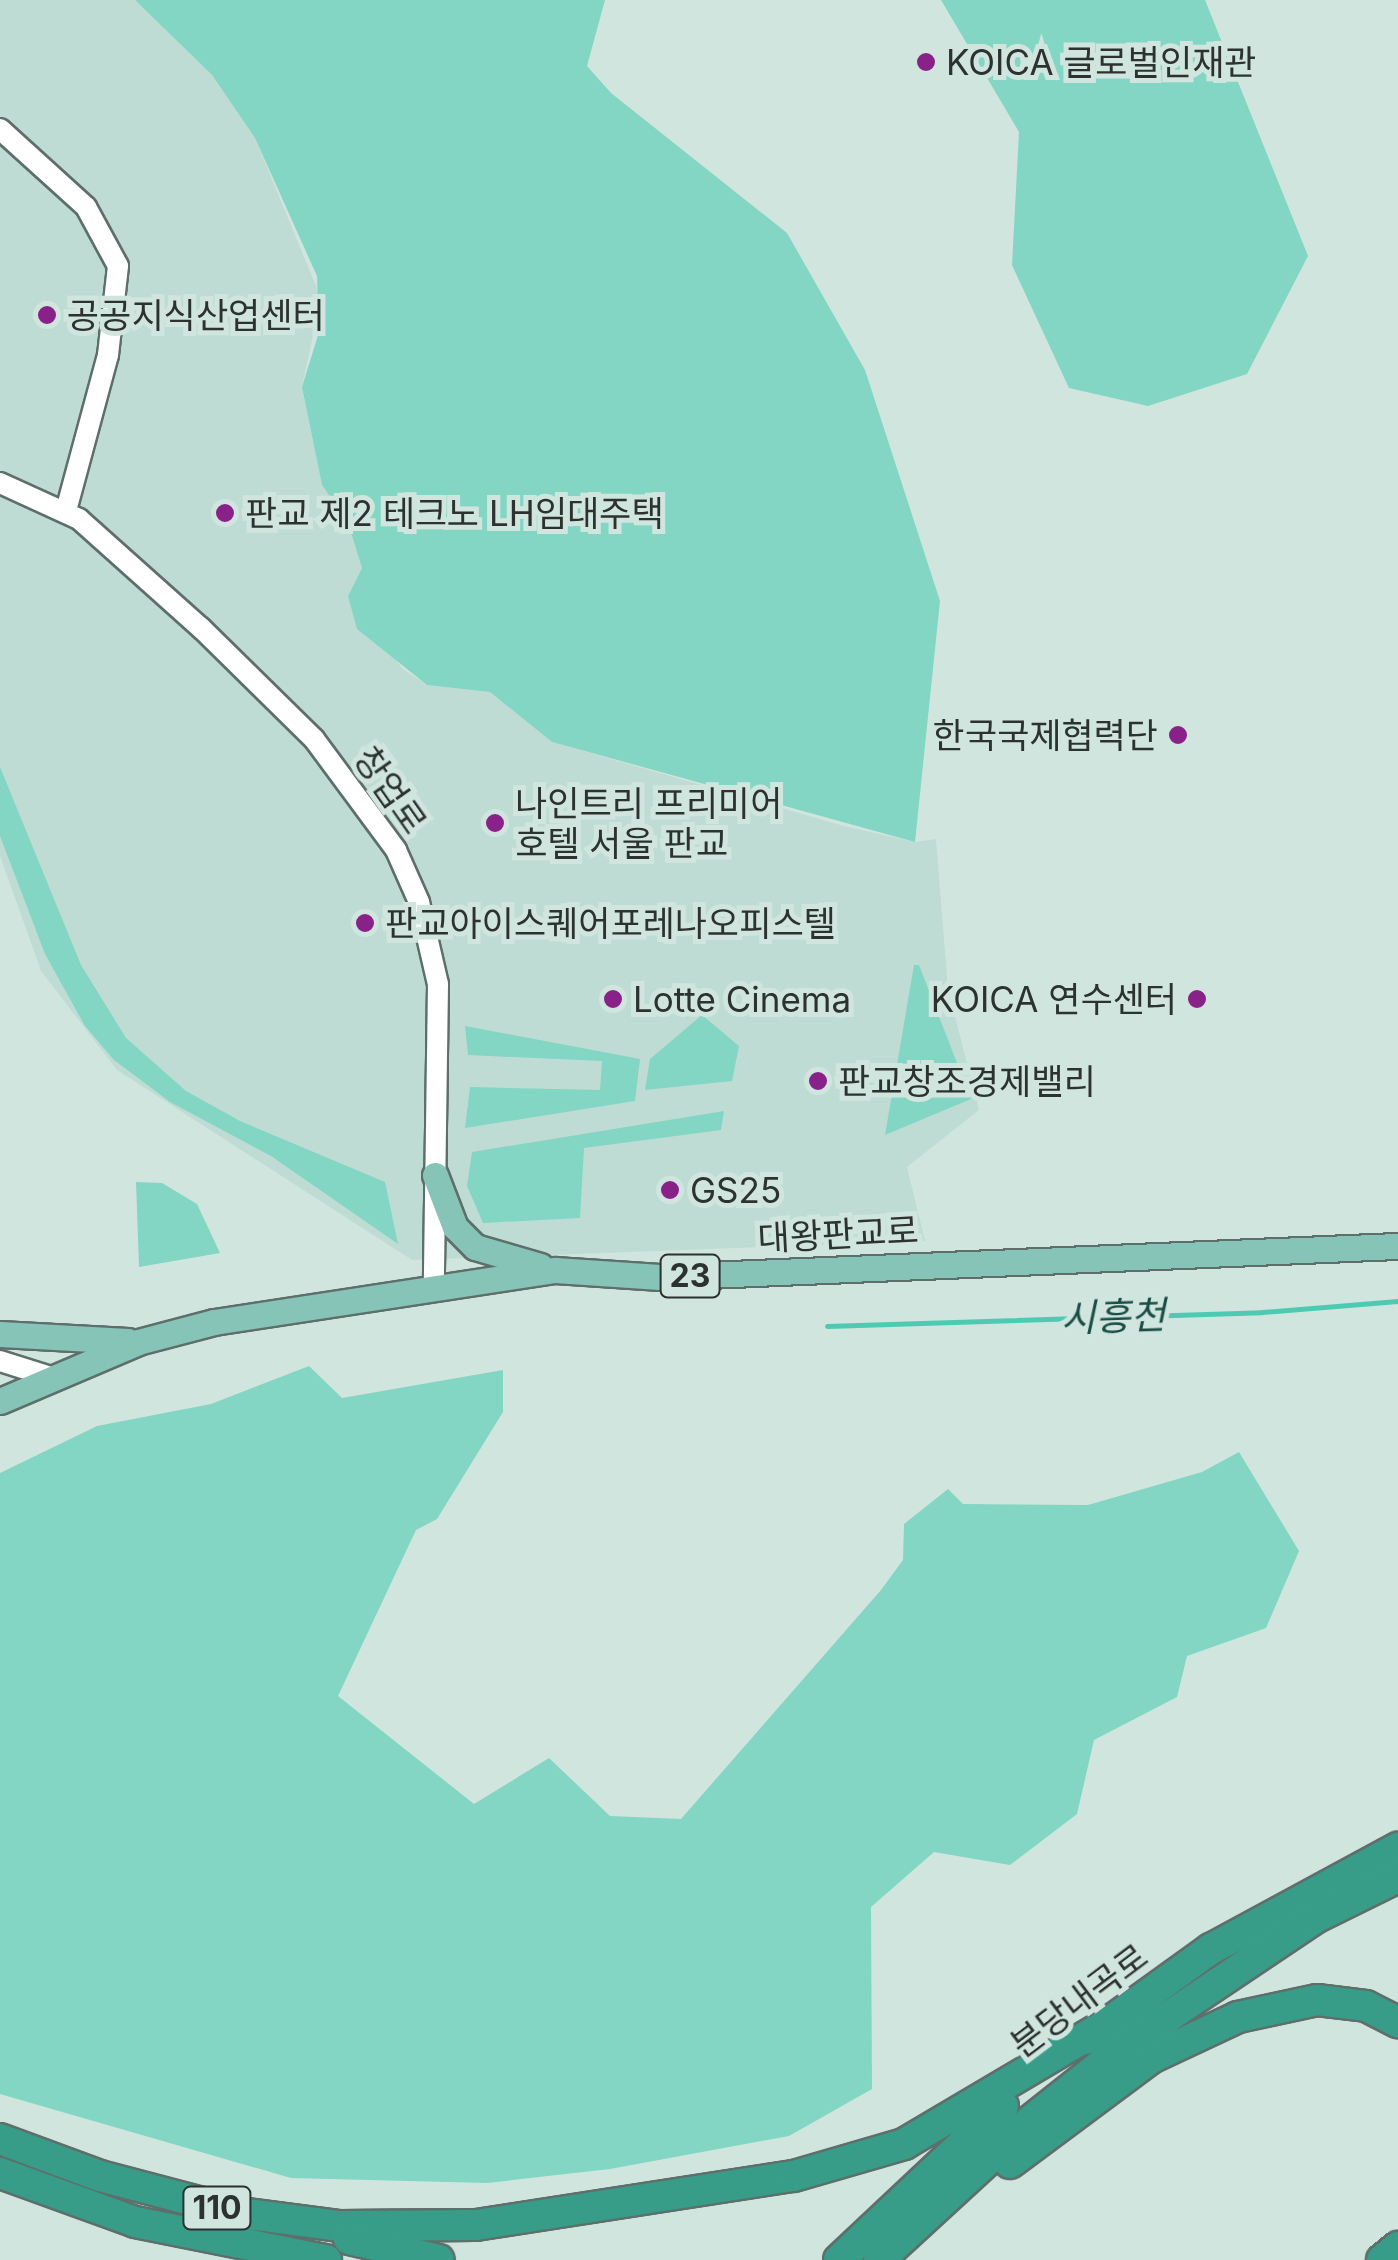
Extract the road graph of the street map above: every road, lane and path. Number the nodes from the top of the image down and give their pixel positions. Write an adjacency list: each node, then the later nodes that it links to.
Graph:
1 (0, 129): 3 (street)
2 (0, 482): 3 (street, 창업로)
3 (66, 511): 4 (street, 창업로)
4 (435, 1174): 6 (main road); 7 (street, 창업로)
5 (1398, 1246): 6 (main road, 대왕판교로 / 23)
6 (555, 1270): 7 (main road, 대왕판교로 / 23)
7 (434, 1286): 9 (main road, 대왕판교로 / 23)
8 (0, 1334): 9 (main road)
9 (138, 1342): 11 (main road, 대왕판교로 / 23)
10 (0, 1360): 11 (street)
11 (48, 1376): 12 (main road, 대왕판교로 / 23)
12 (0, 1401)
13 (1398, 1848): 16 (highway, 분당내곡로)
14 (1398, 1878): 26 (highway, 분당내곡로)
15 (1398, 2022): 26 (highway)
16 (1100, 2028): 19 (highway); 25 (highway, 분당내곡로)
17 (0, 2139): 19 (highway, 110)
18 (0, 2173): 20 (highway, 110)
19 (232, 2212): 24 (highway, 110)
20 (182, 2232): 22 (highway); 23 (highway, 110)
21 (1398, 2247): 27 (highway)
22 (263, 2260)
23 (326, 2260)
24 (439, 2260)
25 (840, 2260)
26 (879, 2260)
27 (1382, 2260)

